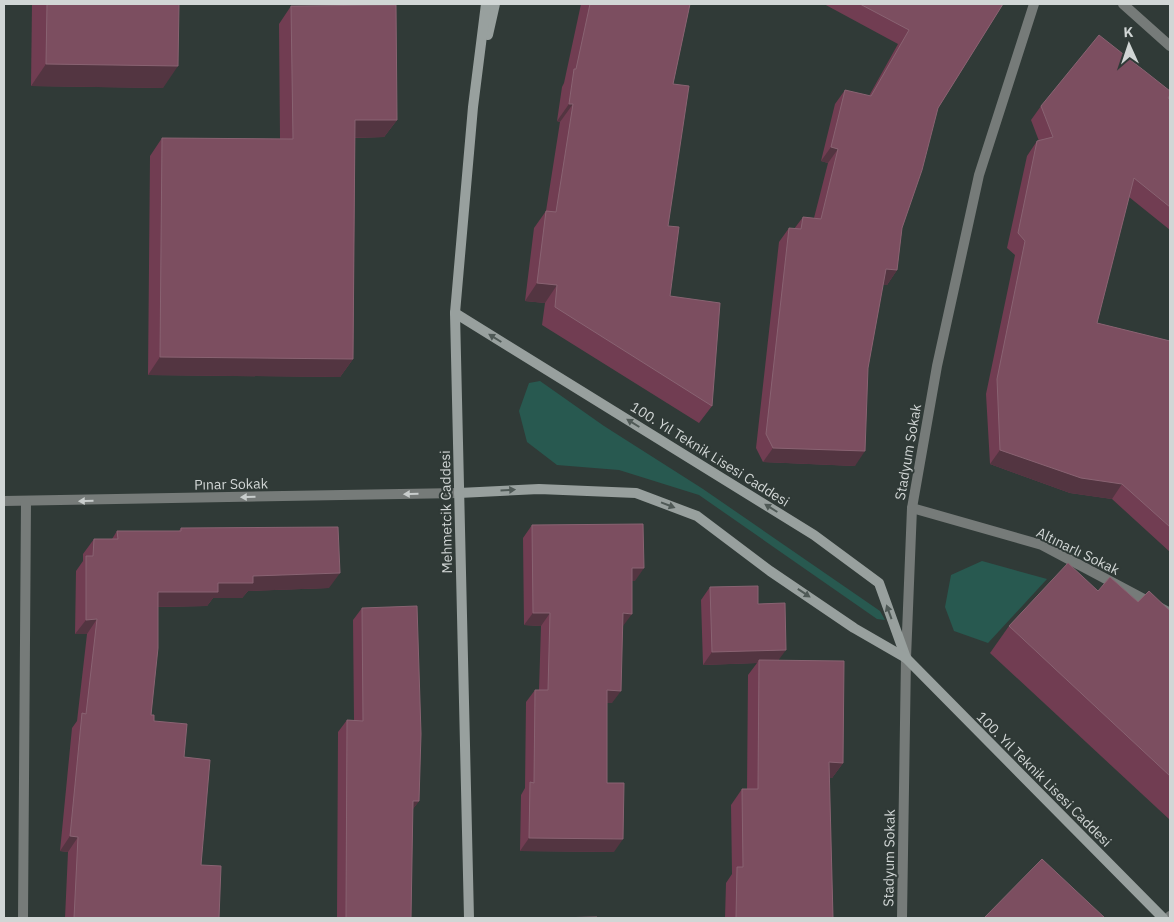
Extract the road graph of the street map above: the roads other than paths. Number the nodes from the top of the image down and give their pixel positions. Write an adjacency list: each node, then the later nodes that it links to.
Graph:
1 (486, 4): 6 (main road)
2 (495, 4): 6 (main road)
3 (1034, 4): 11 (street, Stadyum Sokak)
4 (1123, 4): 5 (street)
5 (1170, 46)
6 (473, 107): 7 (main road, Mehmetcik Caddesi)
7 (455, 313): 8 (main road, Mehmetcik Caddesi); 13 (main road, 100. Yıl Teknik Lisesi Caddesi, one-way to 7)
8 (459, 494): 10 (street, Pınar Sokak, one-way to 10); 13 (main road, 100. Yıl Teknik Lisesi Caddesi, one-way to 13); 15 (main road, Mehmetcik Caddesi)
9 (4, 501): 10 (street, Pınar Sokak)
10 (26, 502): 14 (street)
11 (912, 508): 12 (street, Altınarlı Sokak); 13 (street, Stadyum Sokak)
12 (1170, 613)
13 (906, 658): 16 (street, Stadyum Sokak); 17 (main road, 100. Yıl Teknik Lisesi Caddesi)
14 (23, 918)
15 (469, 918)
16 (902, 918)
17 (1163, 918)

